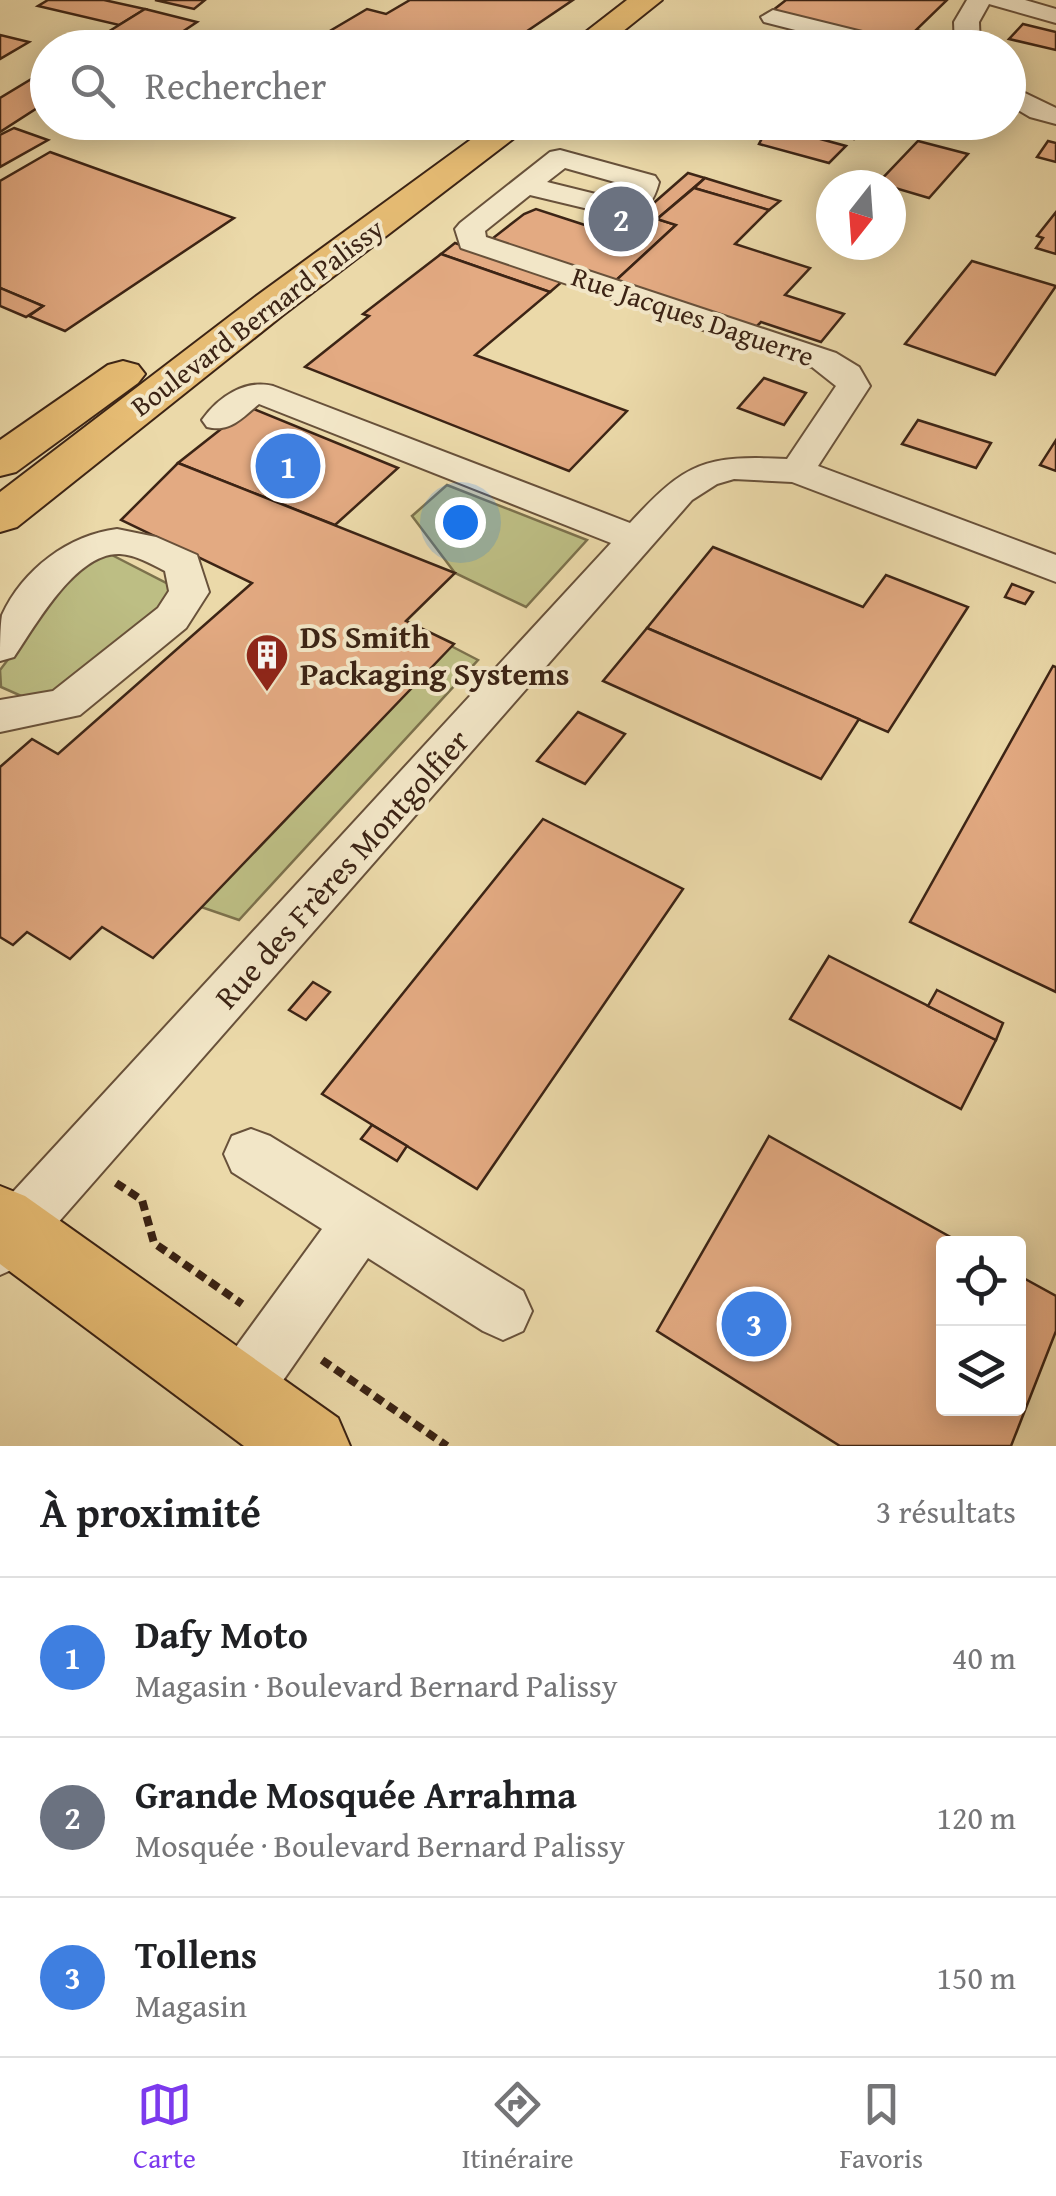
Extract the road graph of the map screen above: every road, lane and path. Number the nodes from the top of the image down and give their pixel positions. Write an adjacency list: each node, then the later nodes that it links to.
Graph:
1 (980, 0): 9 (street)
2 (998, 0): 4 (street)
3 (660, 5): 6 (main road); 7 (main road)
4 (1056, 16)
5 (773, 17): 8 (street)
6 (614, 30)
7 (637, 30)
8 (825, 30)
9 (965, 30)
10 (1026, 104): 11 (street)
11 (1056, 116)
12 (454, 140): 17 (main road, Boulevard Bernard Palissy)
13 (494, 140): 17 (main road, Boulevard Bernard Palissy)
14 (525, 185): 16 (street, Rue Jacques Daguerre)
15 (219, 420): 18 (street)
16 (797, 471): 18 (street, Rue des Frères Montgolfier); 19 (street)
17 (6, 501)
18 (637, 539): 24 (street, Rue des Frères Montgolfier)
19 (1056, 569)
20 (0, 647): 21 (street)
21 (0, 716)
22 (251, 1154): 23 (street)
23 (360, 1222): 25 (street); 26 (street)
24 (5, 1234): 26 (main road)
25 (503, 1311)
26 (238, 1394): 27 (main road)
27 (310, 1446)

